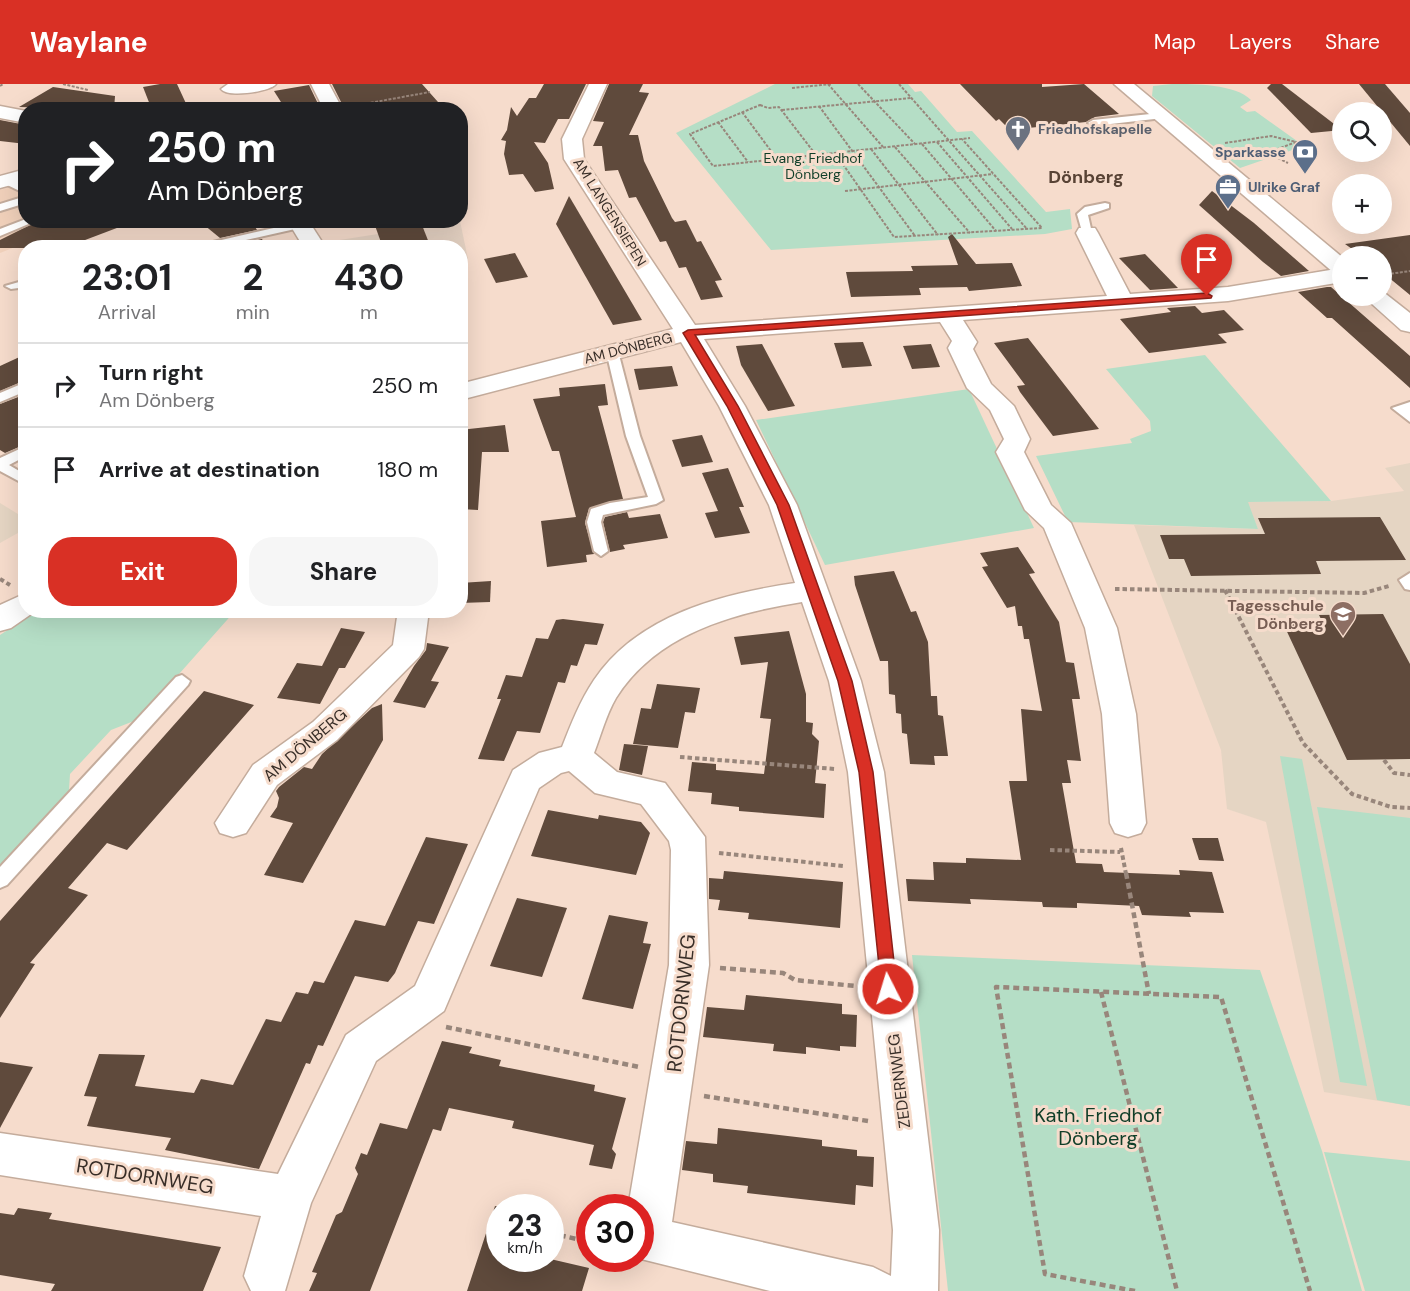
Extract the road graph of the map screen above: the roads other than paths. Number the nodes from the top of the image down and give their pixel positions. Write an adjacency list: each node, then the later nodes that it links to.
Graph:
1 (267, 84): 5 (street)
2 (320, 84): 7 (street)
3 (598, 84): 31 (street, AM LANGENSIEPEN)
4 (1123, 84): 10 (street)
5 (229, 87): 6 (street)
6 (234, 102)
7 (334, 102)
8 (0, 112): 9 (street)
9 (18, 115)
10 (1160, 116): 11 (lane); 23 (street)
11 (1093, 123)
12 (18, 177): 13 (street)
13 (2, 181): 14 (lane)
14 (18, 188)
15 (18, 202): 17 (lane)
16 (1105, 206): 21 (lane)
17 (0, 208)
18 (18, 226): 20 (lane)
19 (277, 228): 22 (lane)
20 (0, 233)
21 (1087, 233): 27 (street)
22 (226, 240)
23 (1332, 259)
24 (1332, 277): 27 (street, AM DÖNBERG)
25 (18, 285): 26 (lane)
26 (11, 286)
27 (1123, 303): 29 (street, AM DÖNBERG)
28 (1387, 306): 30 (street)
29 (947, 314): 31 (street, AM DÖNBERG); 49 (street)
30 (1410, 325)
31 (688, 333): 32 (street, AM DÖNBERG); 42 (street, ZEDERNWEG)
32 (612, 351): 34 (street, AM DÖNBERG); 41 (lane)
33 (18, 390): 35 (lane)
34 (468, 390)
35 (0, 398)
36 (1410, 406): 37 (lane)
37 (1410, 418)
38 (18, 454): 39 (lane)
39 (0, 464): 40 (lane)
40 (18, 476)
41 (602, 551)
42 (813, 590): 47 (street); 55 (street, ZEDERNWEG)
43 (18, 608): 45 (street)
44 (413, 618): 48 (street, AM DÖNBERG)
45 (0, 620)
46 (182, 681): 50 (lane)
47 (575, 757): 52 (street); 54 (street, ROTDORNWEG)
48 (233, 823)
49 (1128, 823)
50 (0, 880)
51 (0, 1154): 52 (street, ROTDORNWEG)
52 (290, 1198): 53 (street)
53 (268, 1276)
54 (873, 1291)
55 (914, 1291)

